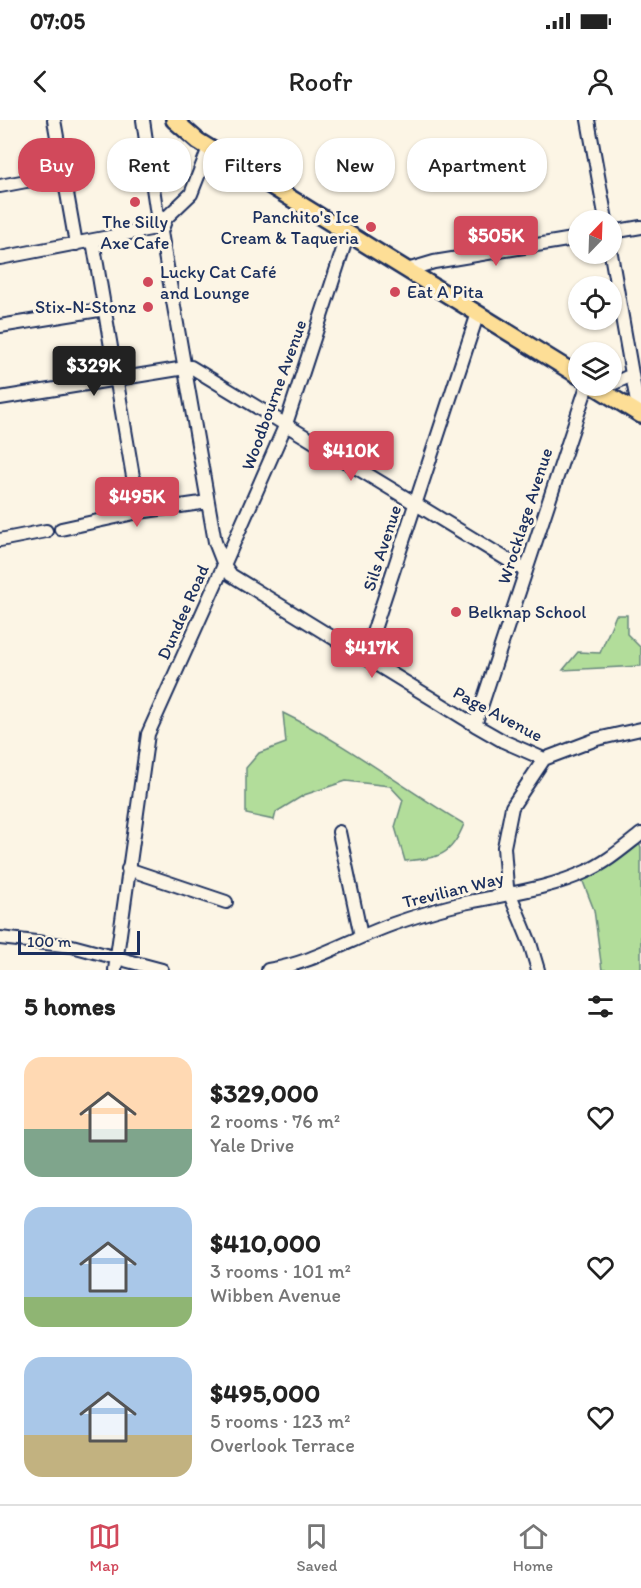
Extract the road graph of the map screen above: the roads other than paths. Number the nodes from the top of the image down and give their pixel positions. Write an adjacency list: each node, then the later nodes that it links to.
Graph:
1 (54, 120): 5 (street)
2 (143, 120): 13 (street, Dundee Road)
3 (174, 120): 6 (main road)
4 (588, 120): 12 (street)
5 (57, 138)
6 (203, 144)
7 (203, 163): 13 (street)
8 (18, 183): 9 (street)
9 (0, 186)
10 (66, 192): 19 (street)
11 (280, 192): 16 (main road)
12 (604, 210)
13 (162, 226): 18 (street); 26 (street, Dundee Road)
14 (641, 227): 15 (street)
15 (622, 230)
16 (348, 234): 22 (main road); 34 (street, Woodbourne Avenue)
17 (568, 240): 22 (street)
18 (93, 241): 19 (street); 23 (street)
19 (76, 244): 20 (street)
20 (0, 258)
21 (614, 264): 29 (street)
22 (407, 270): 24 (main road)
23 (105, 309): 25 (street); 28 (street)
24 (478, 313): 27 (main road); 36 (street, Sils Avenue)
25 (0, 326)
26 (183, 367): 28 (street); 34 (street); 35 (street, Dundee Road)
27 (568, 369)
28 (118, 378): 32 (street); 37 (street)
29 (636, 379): 33 (street)
30 (596, 396): 42 (street, Wrocklage Avenue)
31 (614, 396): 33 (main road)
32 (0, 398)
33 (640, 415)
34 (286, 424): 36 (street); 41 (street, Woodbourne Avenue)
35 (208, 502): 37 (street); 41 (street, Dundee Road)
36 (416, 504): 42 (street); 43 (street, Sils Avenue)
37 (139, 512): 38 (street)
38 (61, 529)
39 (46, 531): 40 (street)
40 (0, 540)
41 (224, 565): 43 (street, Page Avenue); 49 (street, Dundee Road)
42 (526, 571): 44 (street, Wrocklage Avenue)
43 (365, 657): 44 (street, Page Avenue)
44 (475, 725): 46 (street, Page Avenue)
45 (641, 729): 46 (street)
46 (544, 759): 50 (street)
47 (339, 832): 52 (street)
48 (641, 834): 50 (street, Trevilian Way)
49 (128, 869): 51 (street); 54 (street, Dundee Road)
50 (510, 894): 52 (street, Trevilian Way); 57 (street)
51 (226, 902)
52 (361, 936): 56 (street, Trevilian Way)
53 (0, 938): 54 (street)
54 (115, 964): 55 (street)
55 (162, 970)
56 (268, 970)
57 (538, 970)

